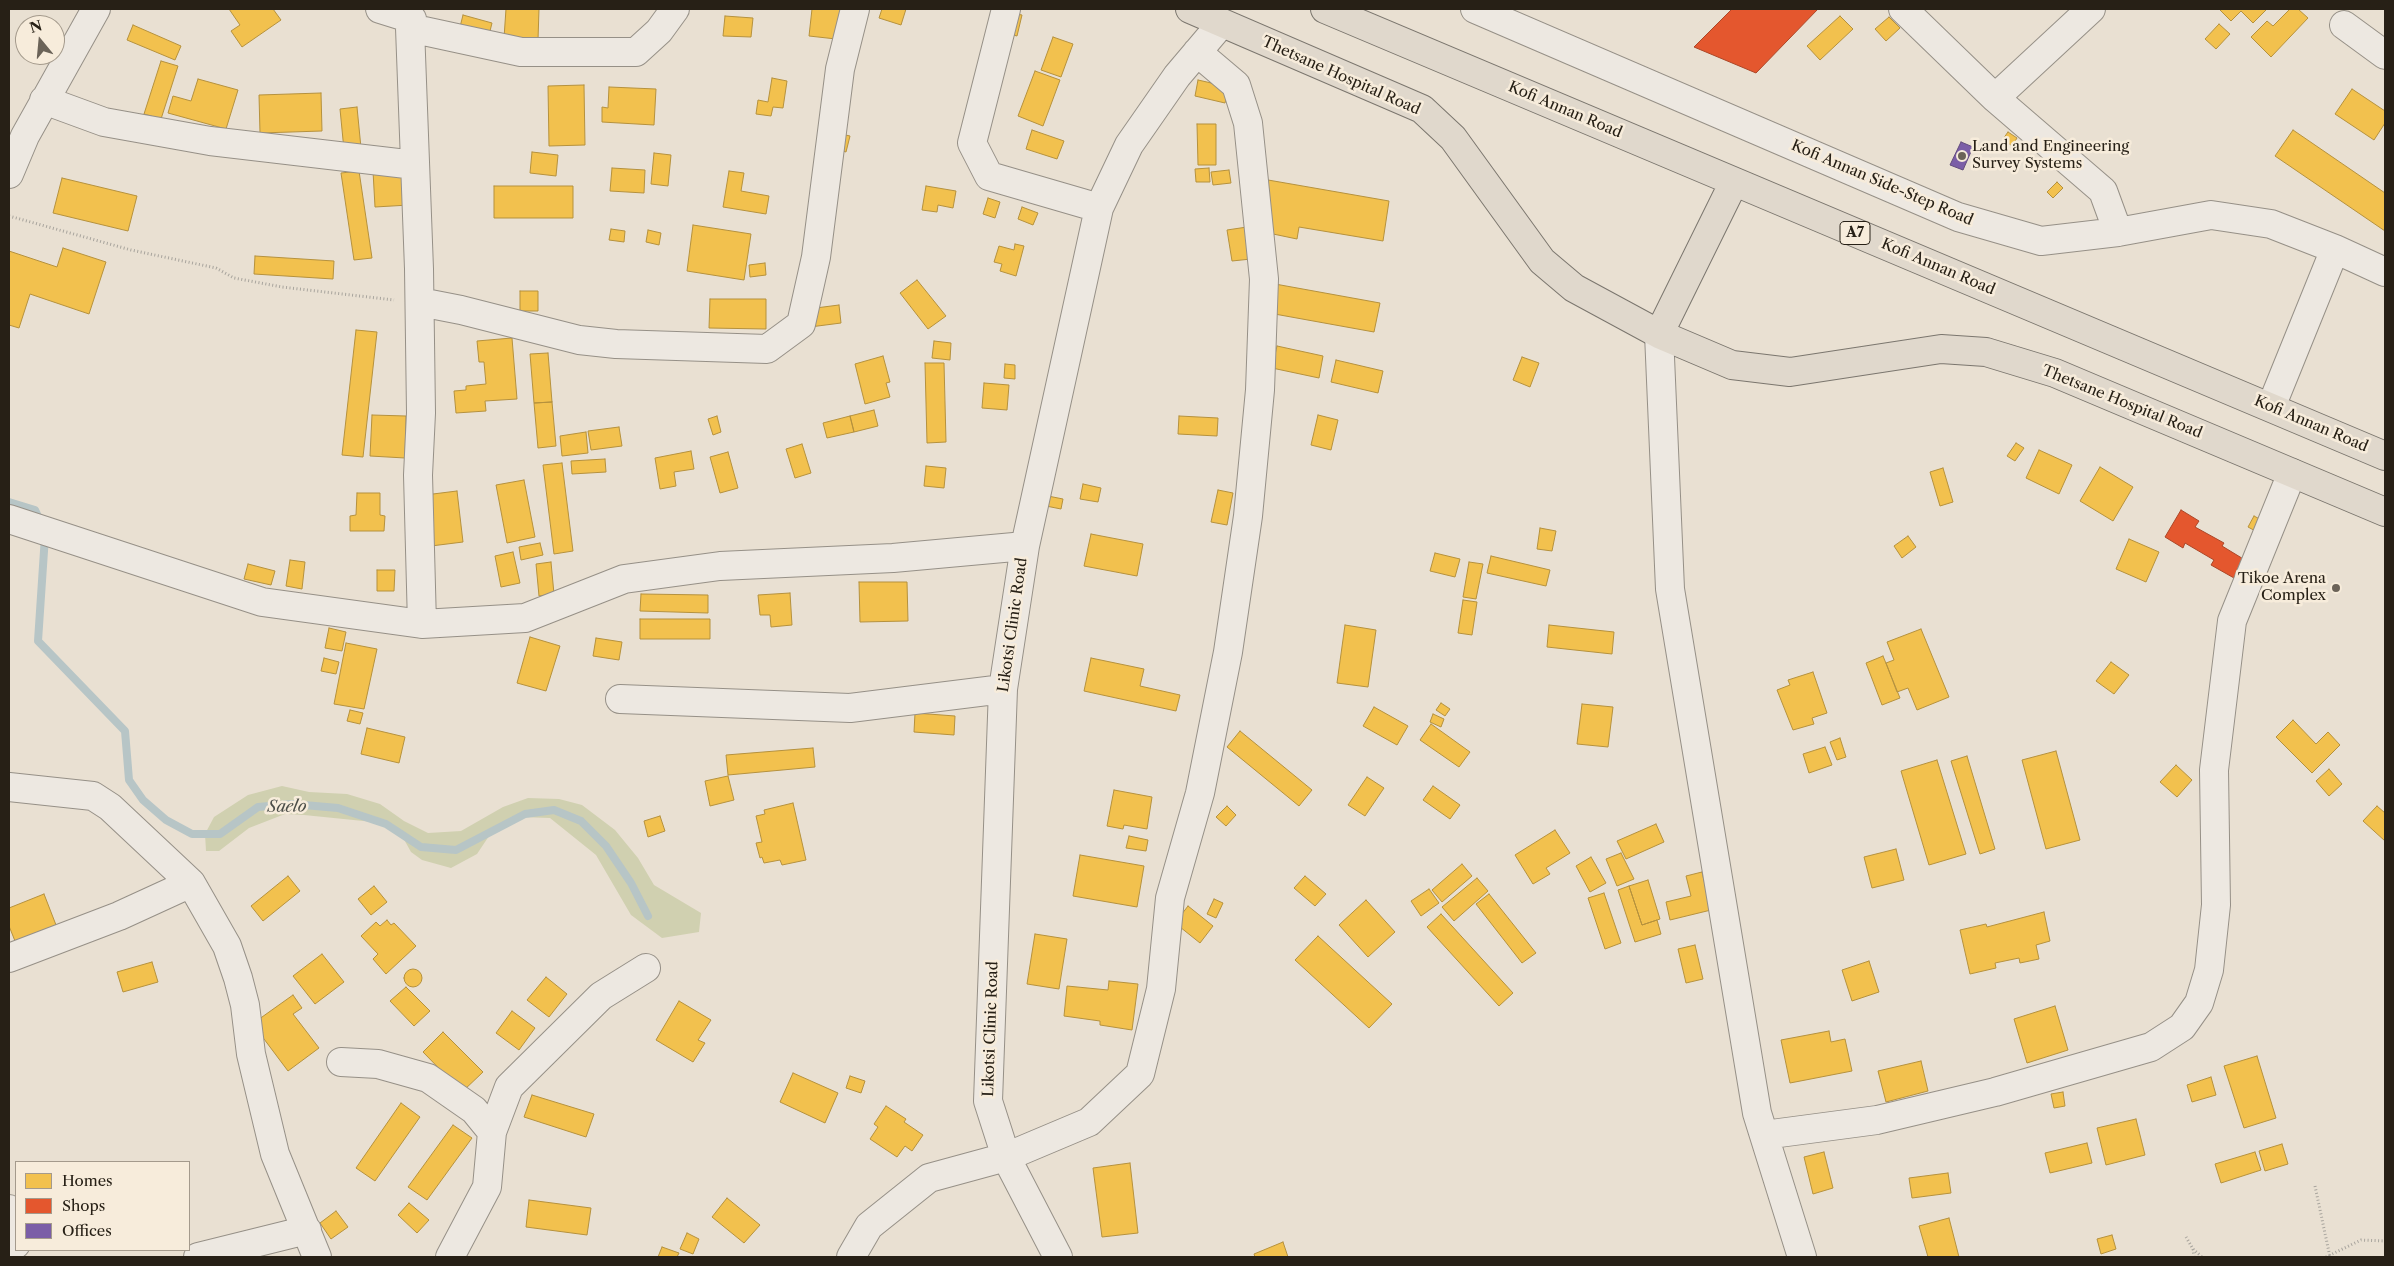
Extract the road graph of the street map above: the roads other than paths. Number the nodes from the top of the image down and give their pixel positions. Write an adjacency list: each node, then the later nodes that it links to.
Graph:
1 (96, 9): 17 (street)
2 (380, 9): 11 (street)
3 (675, 9): 11 (street)
4 (855, 9): 25 (street)
5 (1006, 9): 21 (street)
6 (1190, 9): 12 (main road, Thetsane Hospital Road)
7 (1325, 9): 20 (main road, Kofi Annan Road / A7)
8 (1475, 9): 22 (street, Kofi Annan Side-Step Road)
9 (1903, 9): 16 (street)
10 (2092, 9): 16 (street)
11 (412, 19): 18 (street)
12 (1221, 24): 14 (street, Likotsi Clinic Road); 26 (main road, Thetsane Hospital Road)
13 (2344, 25): 15 (street)
14 (1197, 52): 21 (street, Likotsi Clinic Road); 43 (street)
15 (2385, 55)
16 (1995, 98): 22 (street)
17 (44, 100): 18 (street); 19 (street)
18 (415, 165): 25 (street)
19 (9, 174)
20 (1734, 182): 26 (main road); 27 (main road, Kofi Annan Road / A7)
21 (1099, 208): 32 (street, Likotsi Clinic Road)
22 (2118, 232): 23 (street, Kofi Annan Side-Step Road)
23 (2335, 249): 24 (street, Kofi Annan Side-Step Road); 27 (street)
24 (2385, 272)
25 (420, 302): 33 (street)
26 (1659, 334): 29 (main road, Thetsane Hospital Road); 42 (street)
27 (2271, 407): 28 (main road, Kofi Annan Road / A7)
28 (2385, 456)
29 (2292, 473): 30 (main road, Thetsane Hospital Road); 42 (street)
30 (2385, 512)
31 (9, 519): 33 (street)
32 (1025, 546): 33 (street); 34 (street, Likotsi Clinic Road)
33 (422, 624)
34 (1003, 689): 35 (street); 43 (street, Likotsi Clinic Road)
35 (620, 699)
36 (9, 787): 37 (street)
37 (191, 882): 38 (street); 45 (street)
38 (9, 958)
39 (646, 968): 41 (street)
40 (341, 1062): 41 (street)
41 (492, 1132): 49 (street)
42 (1764, 1136): 52 (street)
43 (1006, 1157): 50 (street); 51 (street, Likotsi Clinic Road)
44 (9, 1209): 46 (street)
45 (307, 1230): 47 (street); 48 (street)
46 (15, 1239)
47 (198, 1257)
48 (317, 1257)
49 (450, 1257)
50 (851, 1257)
51 (1058, 1257)
52 (1802, 1257)

